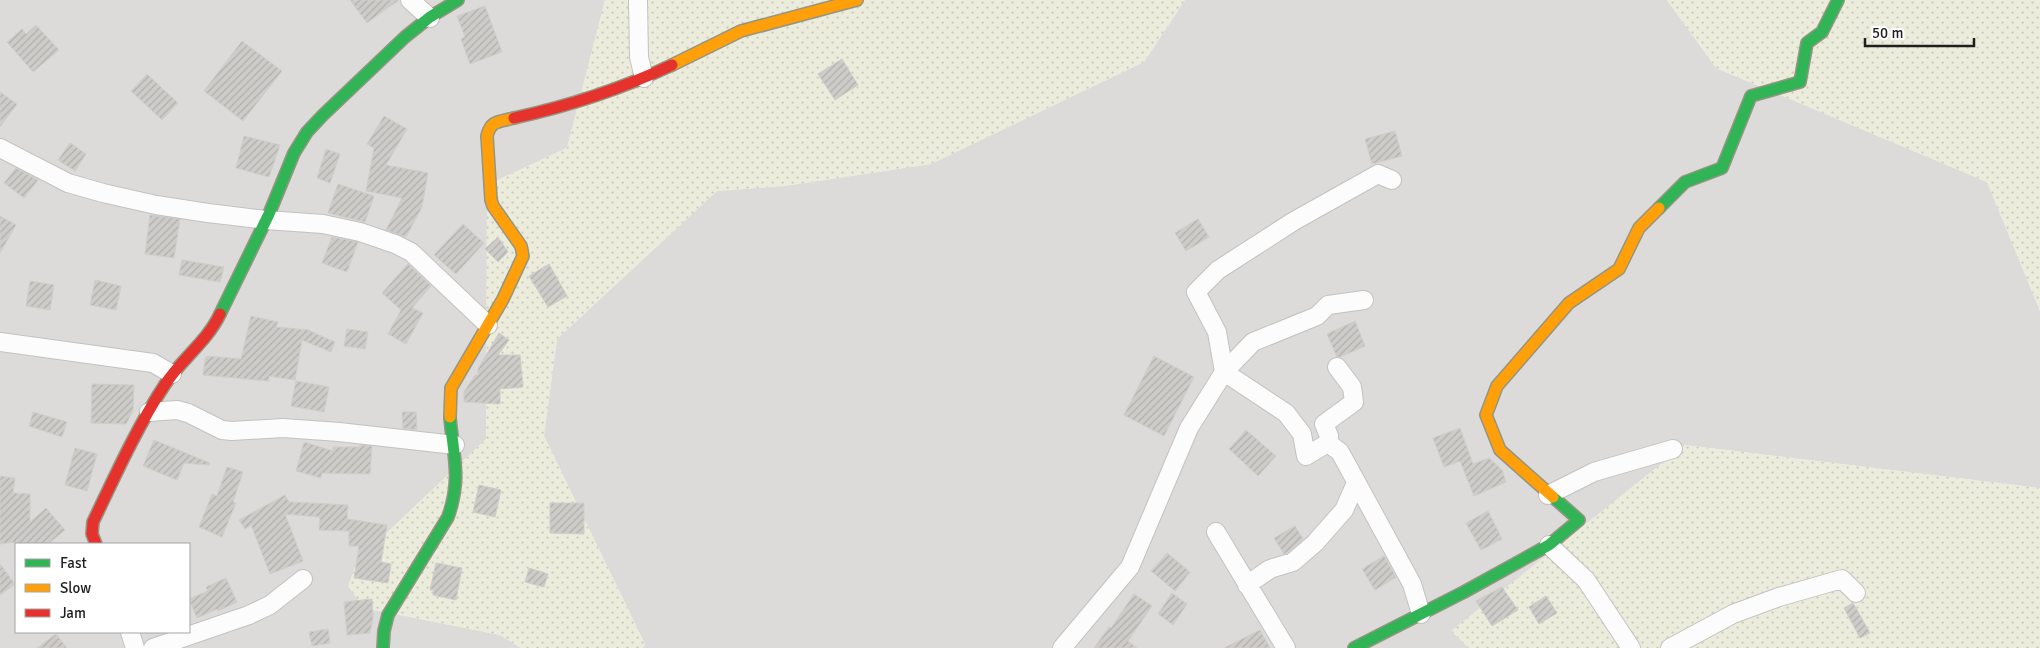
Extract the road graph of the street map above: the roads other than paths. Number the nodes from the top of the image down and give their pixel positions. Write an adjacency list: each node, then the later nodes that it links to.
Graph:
1 (410, 0): 6 (street)
2 (458, 0): 6 (street)
3 (638, 0): 7 (street)
4 (856, 0): 7 (street)
5 (1838, 0): 22 (street)
6 (430, 18): 10 (street)
7 (644, 78): 12 (street)
8 (0, 148): 10 (street)
9 (1392, 180): 15 (street)
10 (266, 220): 12 (street); 16 (street)
11 (1364, 300): 15 (street)
12 (488, 325): 19 (street)
13 (0, 342): 16 (street)
14 (1337, 367): 18 (street)
15 (1224, 372): 18 (street); 34 (street)
16 (172, 374): 17 (street)
17 (149, 412): 19 (street); 24 (street)
18 (1328, 443): 21 (street)
19 (455, 445): 33 (street)
20 (1674, 450): 22 (street)
21 (1356, 482): 27 (street); 29 (street)
22 (1548, 495): 25 (street)
23 (1216, 532): 27 (street)
24 (96, 543)
25 (1549, 545): 29 (street); 37 (street)
26 (303, 579): 32 (street)
27 (1247, 585): 35 (street)
28 (1856, 593): 38 (street)
29 (1421, 614): 36 (street)
30 (130, 633): 31 (street)
31 (135, 648)
32 (153, 648)
33 (383, 648)
34 (1062, 648)
35 (1286, 648)
36 (1354, 648)
37 (1631, 648)
38 (1670, 648)

